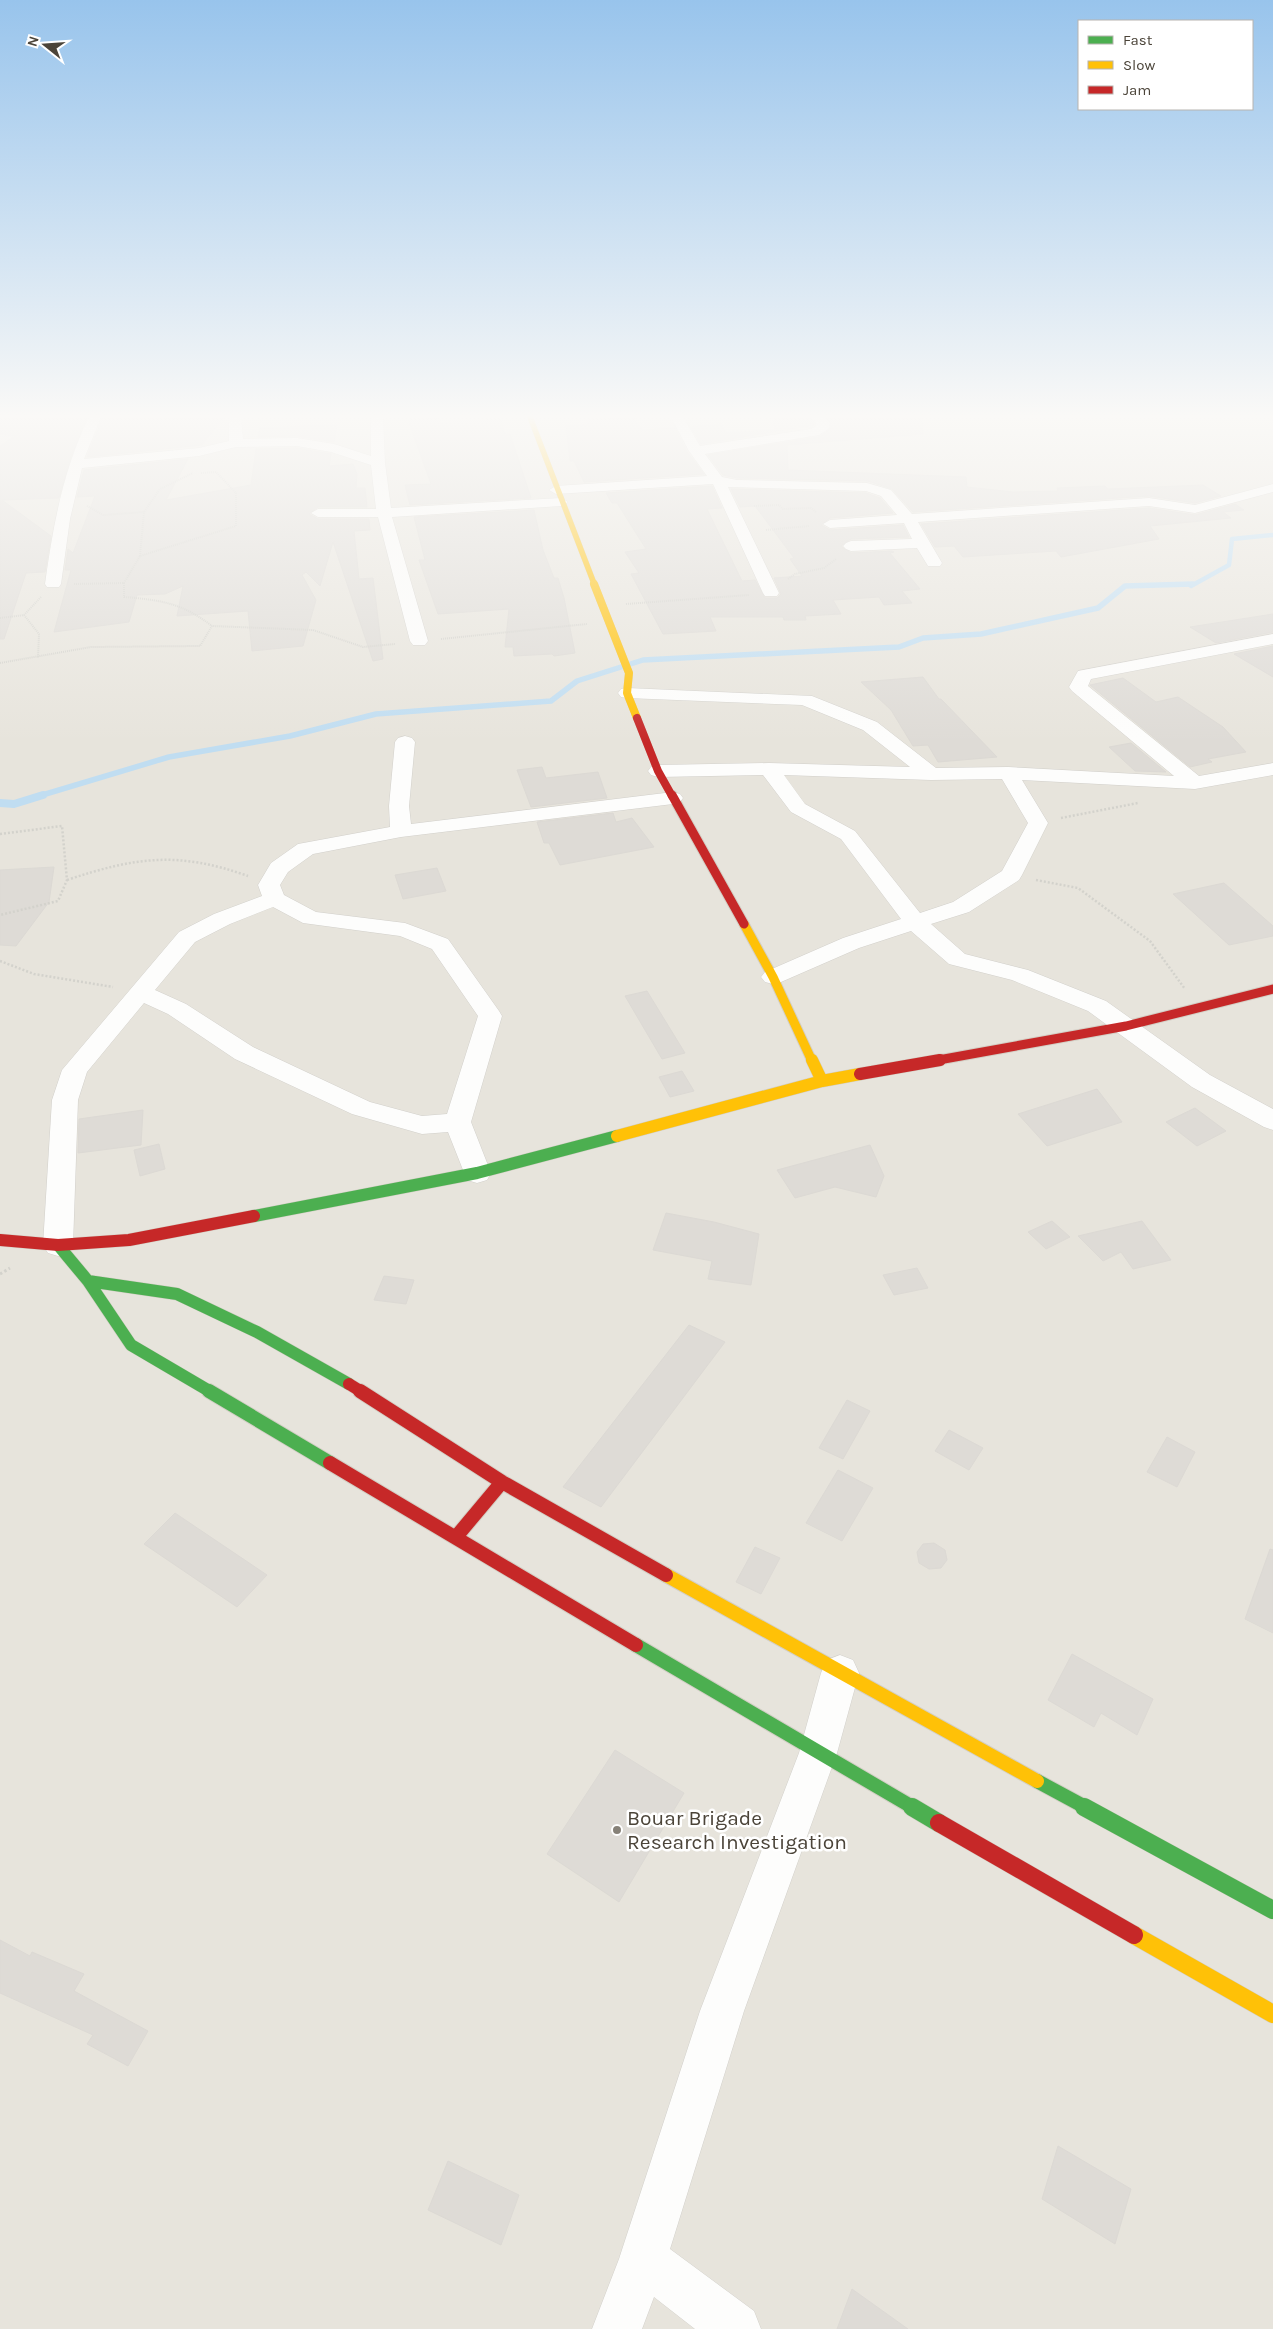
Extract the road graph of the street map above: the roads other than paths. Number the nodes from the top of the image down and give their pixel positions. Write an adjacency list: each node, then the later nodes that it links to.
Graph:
1 (61, 526): 9 (street)
2 (387, 526): 12 (street)
3 (571, 526): 13 (street)
4 (740, 526): 10 (street)
5 (912, 526): 6 (street)
6 (921, 543): 7 (street); 8 (street)
7 (852, 546)
8 (934, 564)
9 (53, 584)
10 (771, 593)
11 (1273, 639): 20 (street)
12 (419, 641)
13 (627, 693): 16 (street); 19 (street)
14 (405, 742): 22 (street)
15 (1273, 769): 20 (street)
16 (658, 770): 17 (street); 21 (street)
17 (770, 770): 19 (street); 24 (street)
18 (1008, 772): 19 (street); 20 (street); 24 (street)
19 (931, 774)
20 (1195, 783)
21 (673, 798): 22 (street); 25 (street)
22 (401, 831): 23 (street)
23 (272, 892): 27 (street); 31 (street)
24 (914, 921): 25 (street); 28 (street)
25 (773, 977): 29 (street)
26 (1273, 989): 28 (street)
27 (140, 992): 31 (street); 34 (street)
28 (1126, 1026): 29 (street); 30 (street)
29 (822, 1081): 32 (street)
30 (1273, 1121)
31 (458, 1122): 32 (street)
32 (476, 1173): 34 (street)
33 (0, 1240): 34 (street)
34 (58, 1245): 35 (street)
35 (88, 1281): 36 (street); 37 (street)
36 (502, 1482): 37 (street); 38 (street)
37 (456, 1537): 39 (street)
38 (840, 1673): 39 (street); 40 (street)
39 (818, 1753): 41 (street); 42 (street)
40 (1273, 1910)
41 (1273, 2014)
42 (644, 2259): 43 (street); 44 (street)
43 (617, 2329)
44 (736, 2329)

